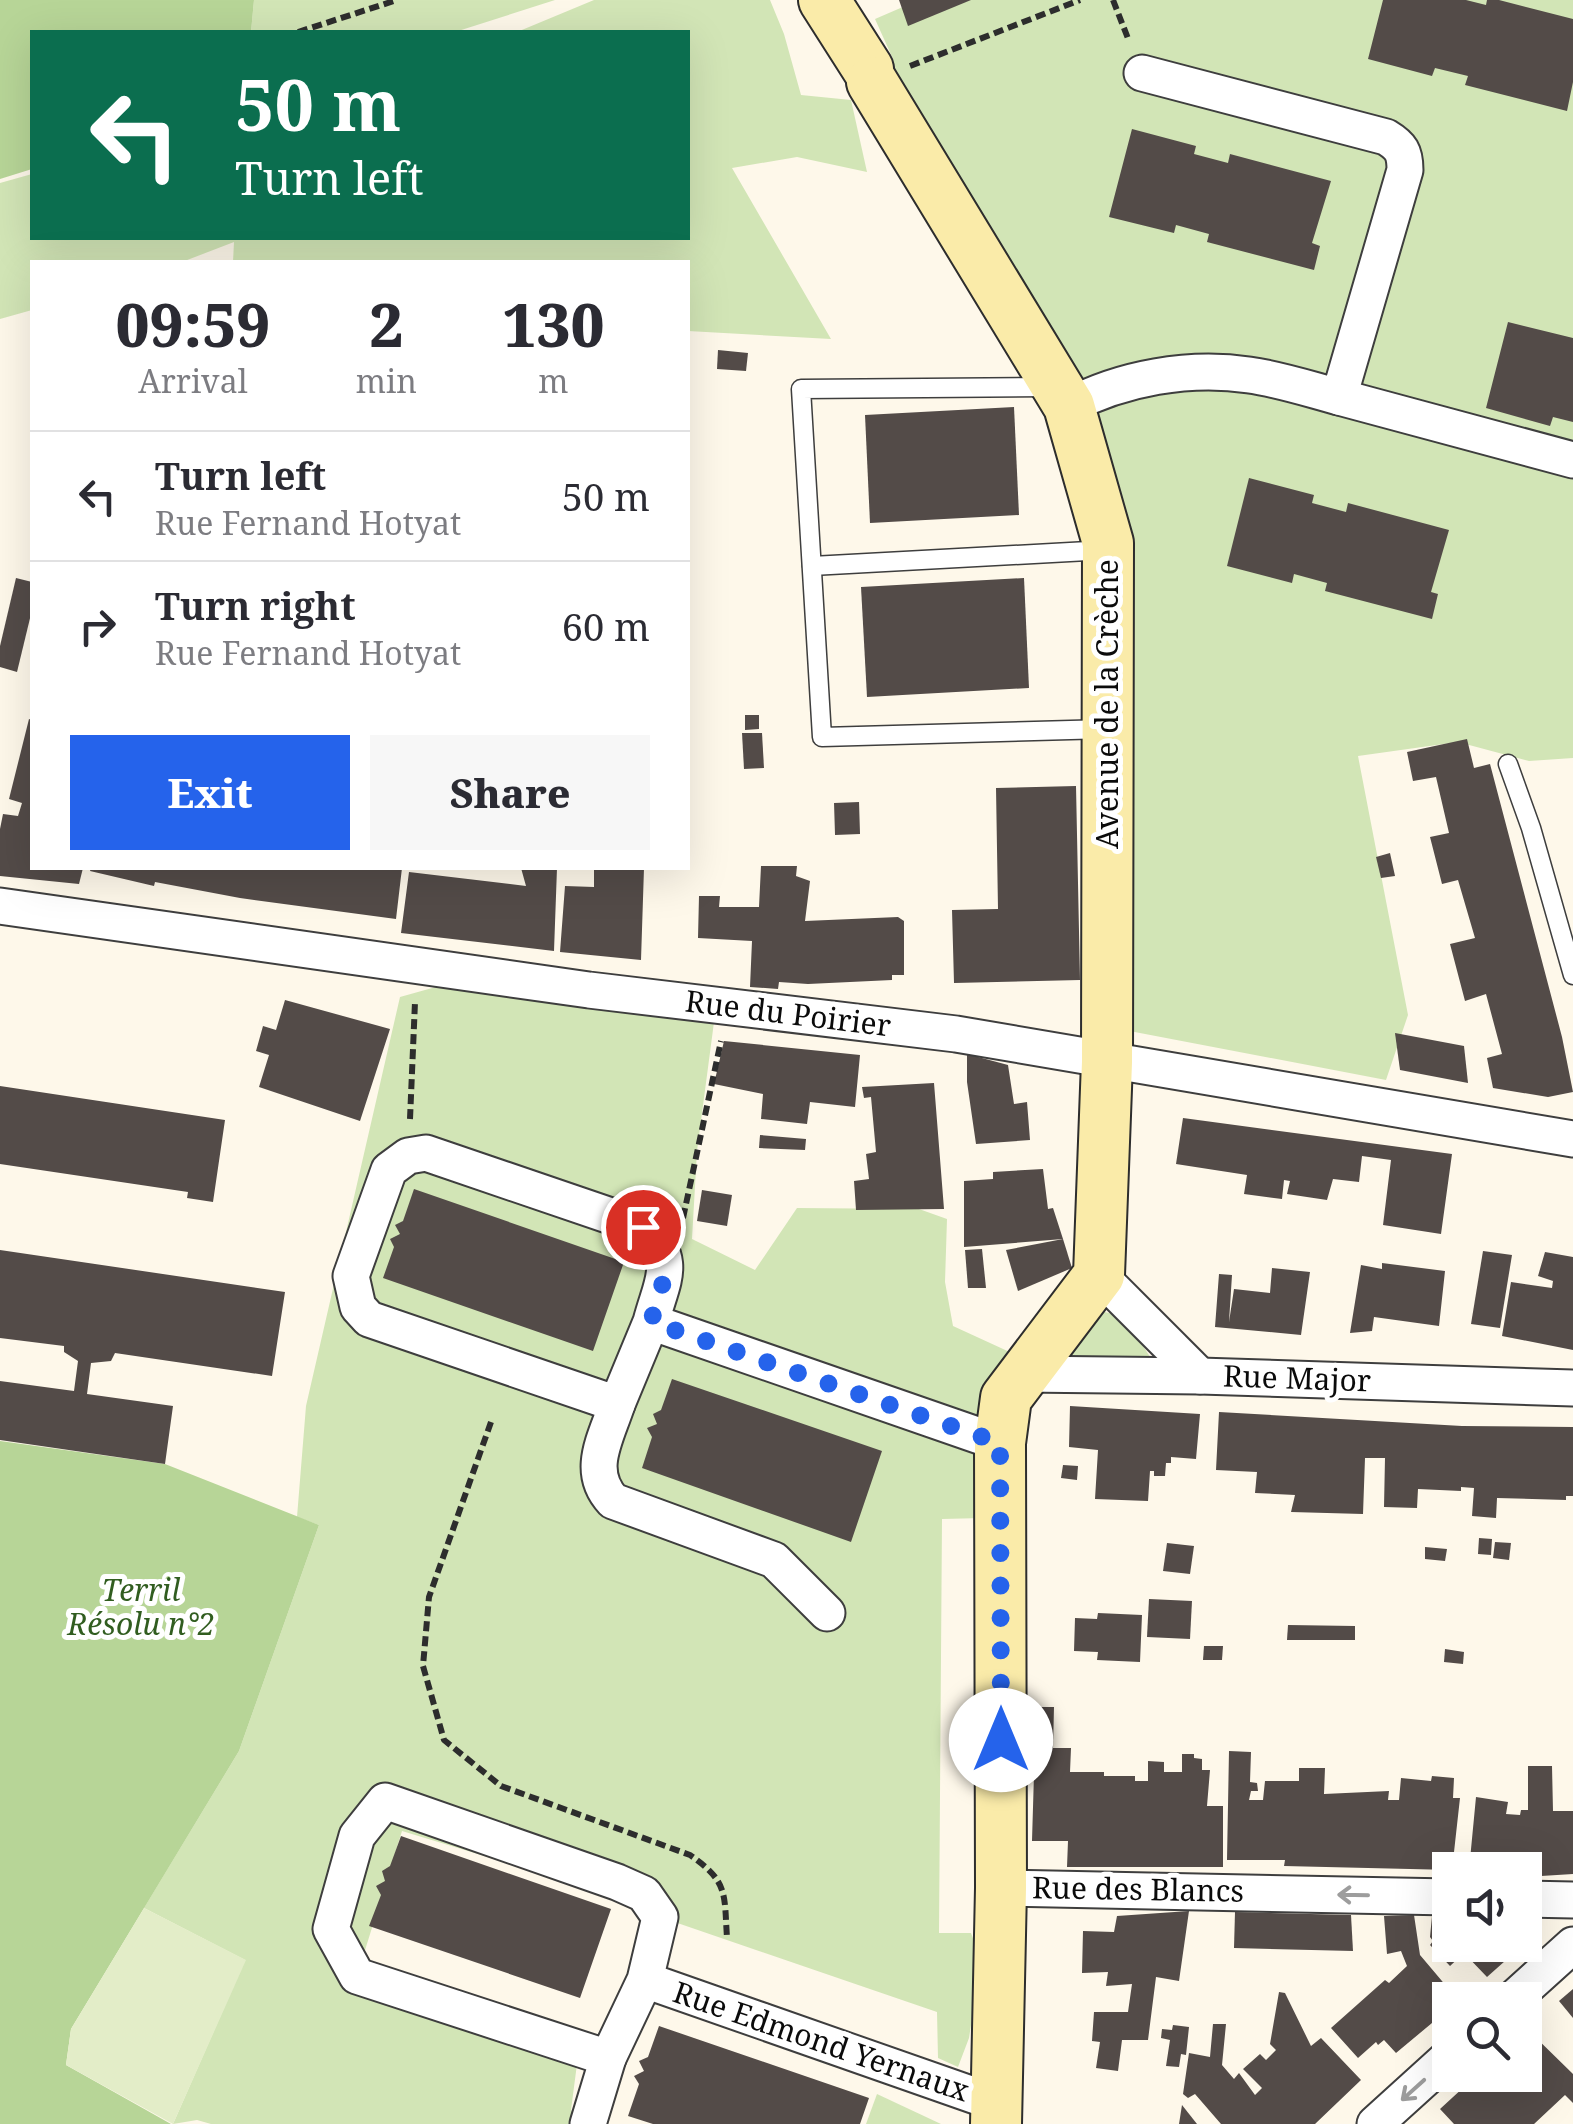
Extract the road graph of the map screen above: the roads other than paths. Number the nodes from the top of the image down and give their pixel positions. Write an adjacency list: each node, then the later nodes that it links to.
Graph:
1 (824, 0): 3 (street, Avenue de la Crèche)
2 (1142, 74): 4 (street)
3 (1063, 397): 4 (street); 6 (street, Avenue de la Crèche); 7 (lane)
4 (1339, 397): 5 (street)
5 (1573, 460)
6 (1108, 550): 7 (lane); 8 (street, Avenue de la Crèche)
7 (812, 566): 8 (lane)
8 (1108, 729): 12 (street, Avenue de la Crèche)
9 (1508, 764): 11 (lane)
10 (0, 906): 12 (street, Rue du Poirier)
11 (1573, 975)
12 (1107, 1062): 13 (street, Rue du Poirier); 14 (street, Avenue de la Crèche)
13 (1573, 1140)
14 (1099, 1275): 16 (street); 17 (street)
15 (651, 1322): 19 (street); 19 (street); 20 (street)
16 (1022, 1374): 17 (street, Rue Major); 20 (street)
17 (1200, 1376): 18 (street, Rue Major)
18 (1573, 1388)
19 (618, 1404): 21 (street)
20 (1000, 1443): 22 (street)
21 (827, 1613)
22 (1002, 1888): 23 (street, Rue des Blancs, one-way to 22); 31 (street, Rue des Blancs)
23 (1432, 1897)
24 (1542, 1899): 25 (street)
25 (1573, 1900)
26 (1573, 1945): 28 (street)
27 (646, 1980): 29 (street, Rue Edmond Yernaux); 29 (street, Rue Edmond Yernaux); 31 (street, Rue Edmond Yernaux)
28 (1532, 1982)
29 (608, 2058): 32 (street, Rue Edmond Yernaux)
30 (1432, 2072): 33 (street, one-way to 33)
31 (996, 2114)
32 (588, 2124)
33 (1375, 2124)

